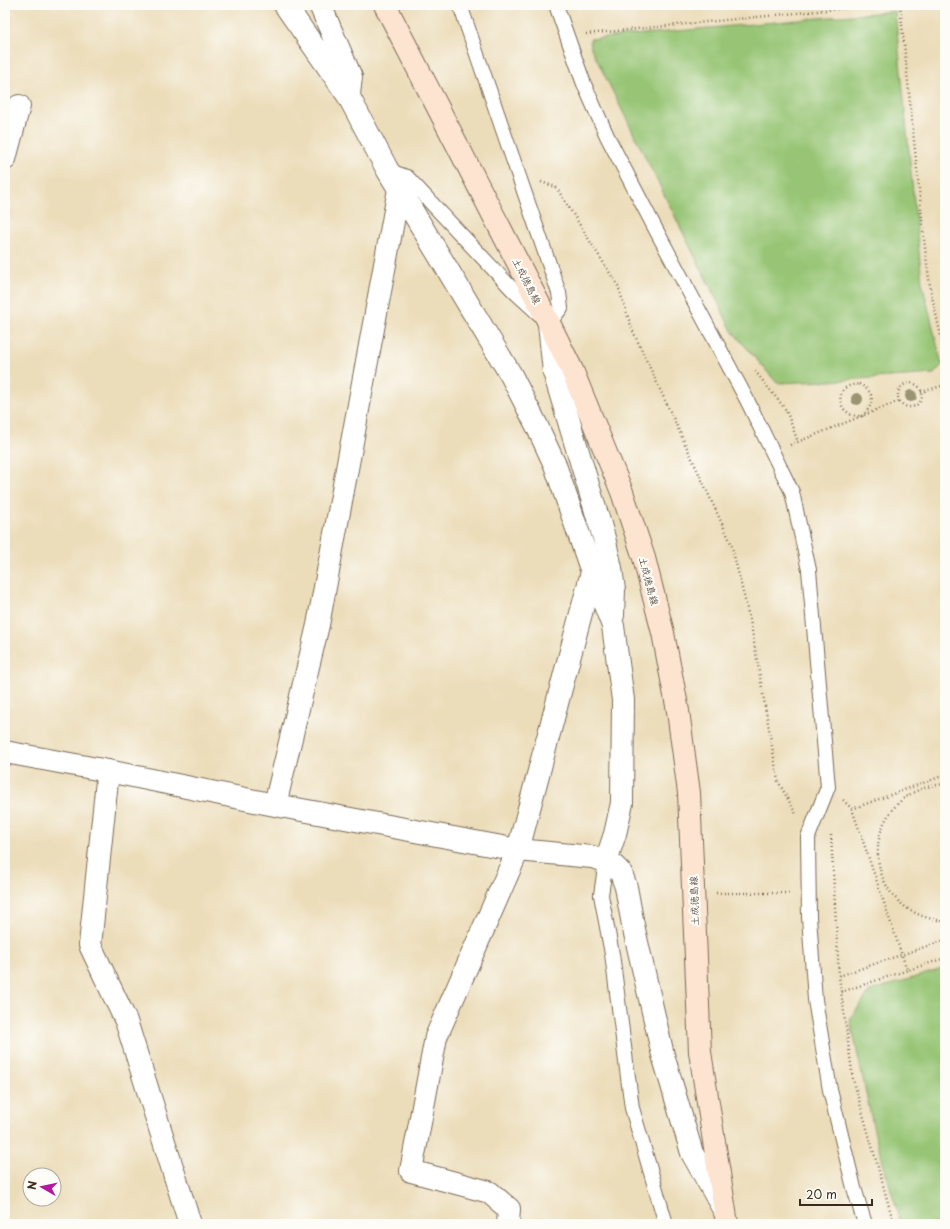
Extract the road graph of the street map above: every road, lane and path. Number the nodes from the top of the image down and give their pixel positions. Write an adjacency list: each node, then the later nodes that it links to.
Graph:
1 (285, 5): 9 (street)
2 (320, 5): 9 (street)
3 (384, 5): 15 (main road, 土成徳島線)
4 (460, 5): 13 (lane)
5 (556, 5): 21 (lane)
6 (877, 5): 8 (path)
7 (900, 5): 16 (path)
8 (581, 35)
9 (349, 97): 12 (street)
10 (18, 106): 11 (street)
11 (5, 158)
12 (387, 169): 14 (street); 15 (lane)
13 (517, 172): 15 (lane); 34 (path)
14 (399, 189): 22 (street); 31 (street)
15 (549, 323): 23 (street); 40 (main road, 土成徳島線)
16 (945, 354)
17 (945, 385): 18 (path)
18 (921, 392): 19 (path); 19 (path)
19 (899, 401): 20 (path)
20 (862, 416): 20 (path); 21 (path)
21 (773, 452): 29 (lane)
22 (592, 572): 23 (street); 35 (street)
23 (613, 626): 36 (street)
24 (5, 752): 25 (street)
25 (108, 771): 31 (street); 49 (street)
26 (945, 775): 28 (path)
27 (945, 784): 30 (path)
28 (915, 786): 30 (path); 32 (path)
29 (828, 787): 32 (path); 34 (lane)
30 (917, 791): 37 (path)
31 (275, 806): 35 (street)
32 (852, 809): 38 (path)
33 (830, 834): 46 (path)
34 (808, 837): 39 (lane)
35 (518, 850): 36 (street); 50 (street)
36 (606, 861): 48 (street); 51 (lane)
37 (881, 874): 38 (path); 41 (path)
38 (875, 876): 43 (path)
39 (809, 892): 40 (path); 52 (lane)
40 (693, 893): 48 (main road, 土成徳島線)
41 (945, 921)
42 (945, 940): 43 (path)
43 (902, 955): 45 (path); 46 (path)
44 (945, 958): 45 (path)
45 (907, 970): 47 (path)
46 (839, 976): 47 (path)
47 (841, 992): 53 (path)
48 (729, 1219)
49 (190, 1224)
50 (508, 1224)
51 (666, 1224)
52 (865, 1224)
53 (894, 1224)

